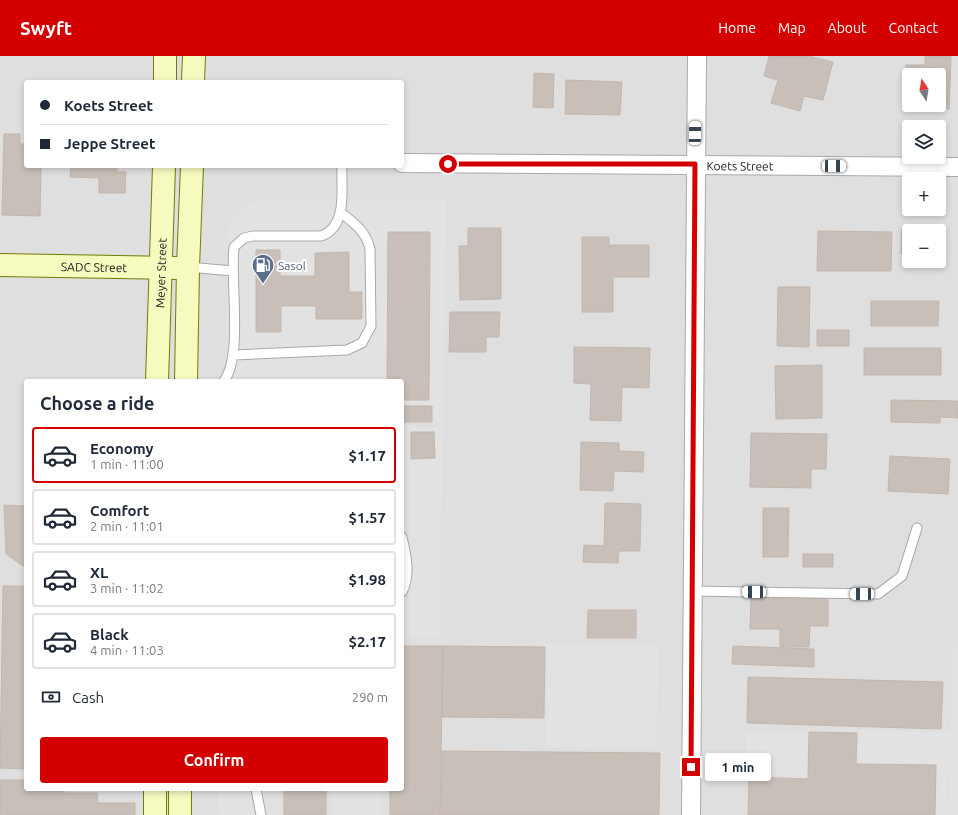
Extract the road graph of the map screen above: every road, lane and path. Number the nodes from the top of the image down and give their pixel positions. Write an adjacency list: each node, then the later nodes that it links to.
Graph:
1 (165, 56): 4 (main road)
2 (194, 56): 5 (main road)
3 (697, 56): 7 (street)
4 (165, 80)
5 (193, 80)
6 (404, 163): 7 (street, Koets Street)
7 (695, 164): 8 (street, Koets Street); 24 (street)
8 (958, 167)
9 (164, 168): 15 (main road, Meyer Street)
10 (192, 168): 14 (main road)
11 (342, 168): 12 (lane)
12 (340, 212): 16 (lane); 17 (lane)
13 (0, 265): 15 (main road, SADC Street)
14 (188, 267): 15 (main road, SADC Street); 16 (lane); 19 (main road)
15 (161, 268): 18 (main road, Meyer Street)
16 (233, 271): 17 (lane)
17 (234, 355): 20 (lane)
18 (157, 379)
19 (186, 379)
20 (226, 379)
21 (917, 528): 24 (lane)
22 (404, 552): 23 (lane)
23 (404, 588)
24 (692, 591): 31 (street)
25 (155, 791): 28 (main road)
26 (180, 791): 29 (main road)
27 (256, 791): 30 (lane)
28 (155, 815)
29 (180, 815)
30 (261, 815)
31 (691, 815)

